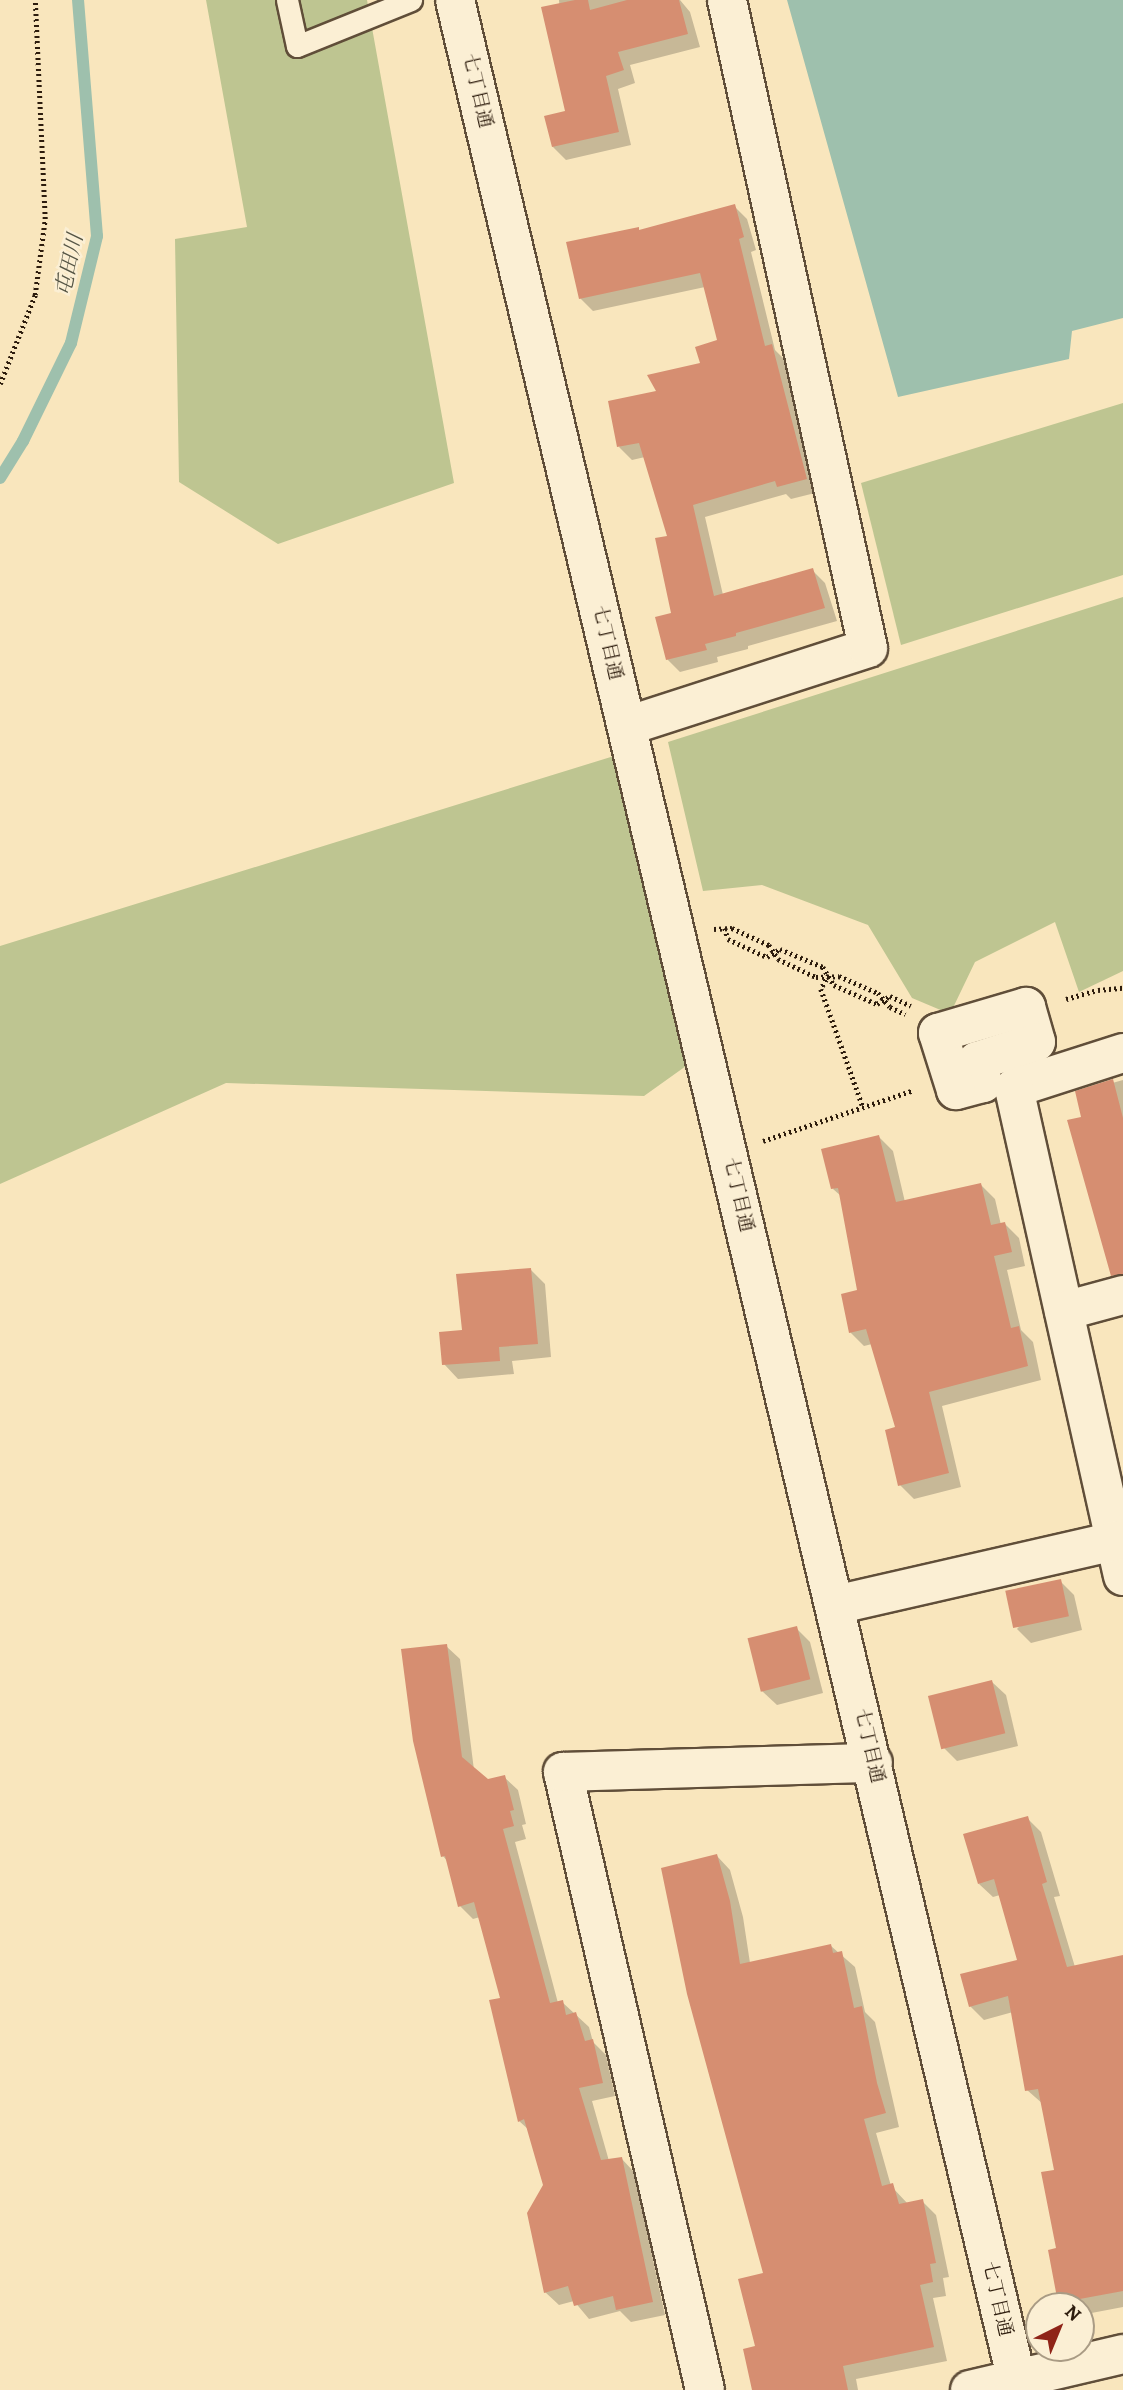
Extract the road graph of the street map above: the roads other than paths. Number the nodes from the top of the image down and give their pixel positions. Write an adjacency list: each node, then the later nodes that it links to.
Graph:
1 (287, 0): 2 (lane)
2 (411, 0)
3 (455, 0): 5 (street, 七丁目通)
4 (727, 0): 5 (street)
5 (627, 726): 11 (street, 七丁目通)
6 (1027, 1011): 6 (street)
7 (1123, 1052): 9 (street)
8 (1123, 1295): 9 (street)
9 (1064, 1311): 10 (street)
10 (1120, 1552): 11 (street)
11 (835, 1605): 12 (street, 七丁目通)
12 (873, 1763): 14 (street, 七丁目通); 15 (street)
13 (1123, 2354): 14 (street)
14 (1017, 2384): 16 (street)
15 (705, 2390)
16 (970, 2390)

